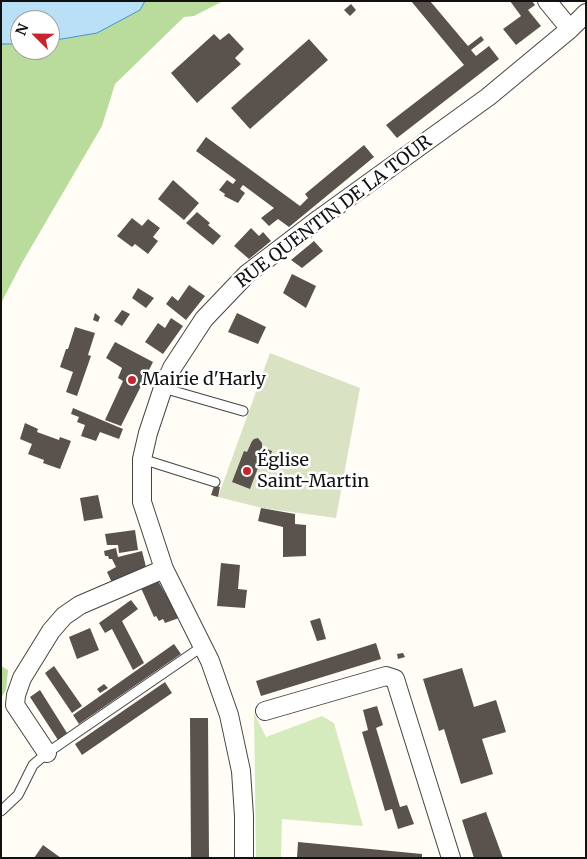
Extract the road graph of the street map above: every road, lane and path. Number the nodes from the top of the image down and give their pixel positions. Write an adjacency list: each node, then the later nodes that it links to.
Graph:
1 (546, 1): 3 (street)
2 (586, 14): 3 (street, RUE QUENTIN DE LA TOUR)
3 (570, 29): 4 (street, RUE QUENTIN DE LA TOUR)
4 (163, 388): 5 (lane); 6 (street, RUE QUENTIN DE LA TOUR)
5 (243, 411)
6 (142, 459): 7 (lane); 8 (street, RUE QUENTIN DE LA TOUR)
7 (215, 482)
8 (164, 568): 9 (street, RUE QUENTIN DE LA TOUR); 11 (street)
9 (203, 646): 11 (lane); 13 (street, RUE QUENTIN DE LA TOUR)
10 (265, 711): 14 (street)
11 (47, 753): 12 (lane)
12 (1, 811)
13 (244, 858)
14 (451, 858)

